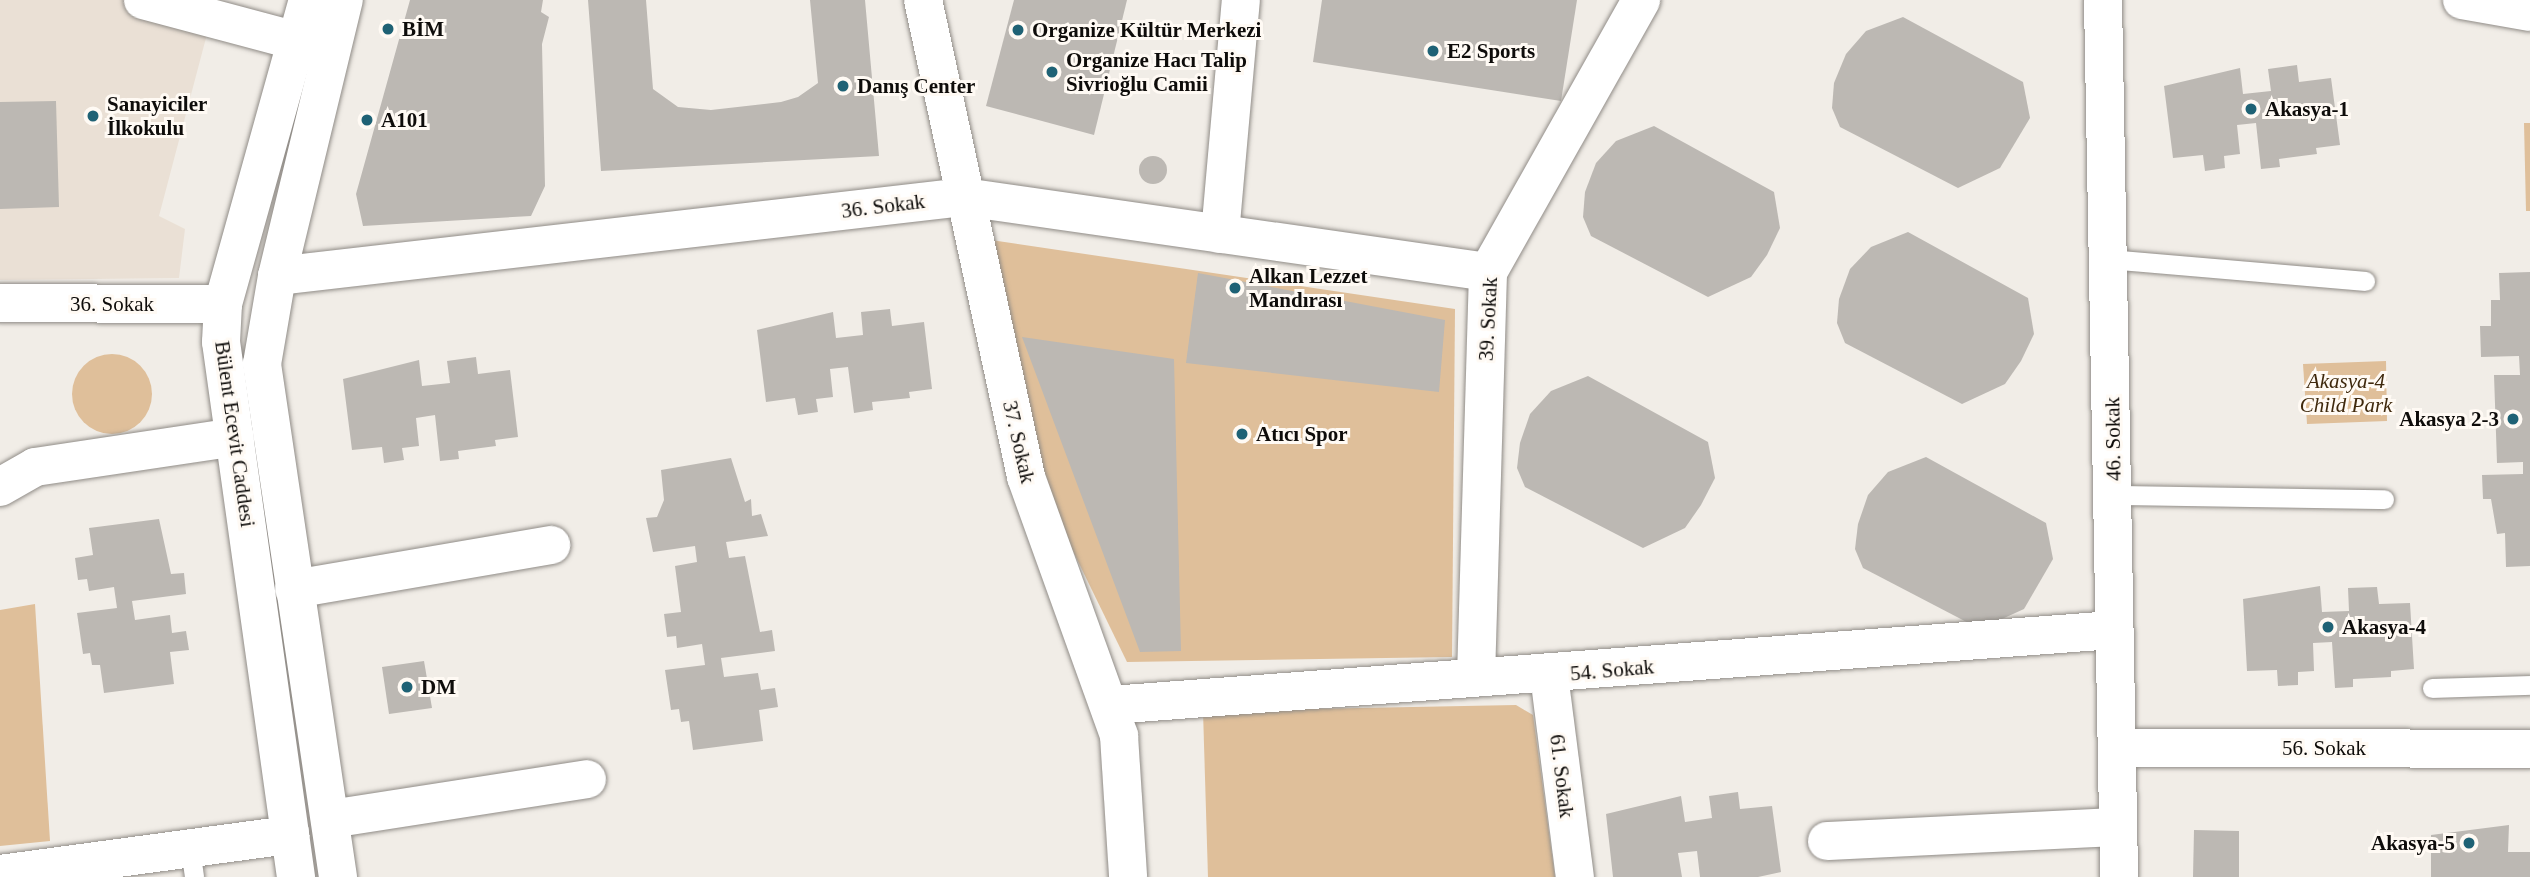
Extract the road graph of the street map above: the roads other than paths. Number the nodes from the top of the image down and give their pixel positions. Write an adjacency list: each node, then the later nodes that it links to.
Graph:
1 (143, 0): 10 (street)
2 (308, 0): 10 (street, Bülent Ecevit Caddesi)
3 (344, 0): 15 (street)
4 (923, 0): 11 (street, 37. Sokak)
5 (1241, 0): 12 (street)
6 (1641, 0): 14 (street, 39. Sokak)
7 (2103, 0): 13 (street, 46. Sokak)
8 (2462, 0): 9 (street)
9 (2530, 12)
10 (297, 41): 18 (street, Bülent Ecevit Caddesi)
11 (964, 197): 12 (street, 36. Sokak); 15 (street, 36. Sokak); 30 (street, 37. Sokak)
12 (1220, 234): 14 (street, 36. Sokak)
13 (2109, 259): 16 (lane); 21 (street, 46. Sokak)
14 (1488, 272): 27 (street, 39. Sokak)
15 (276, 276): 24 (street)
16 (2365, 281)
17 (0, 303): 18 (street, 36. Sokak)
18 (223, 304): 19 (street, Bülent Ecevit Caddesi)
19 (235, 437): 20 (street); 36 (street, Bülent Ecevit Caddesi)
20 (0, 487)
21 (2115, 495): 22 (lane); 25 (street, 46. Sokak)
22 (2384, 499)
23 (551, 545): 24 (street)
24 (295, 589): 34 (street)
25 (2113, 630): 26 (street, 54. Sokak); 31 (street, 46. Sokak)
26 (1549, 675): 27 (street, 54. Sokak); 43 (street, 61. Sokak)
27 (1476, 677): 30 (street, 54. Sokak)
28 (2530, 685): 29 (lane)
29 (2432, 688)
30 (1111, 705): 42 (street, 37. Sokak)
31 (2118, 748): 32 (street, 56. Sokak); 35 (street, 46. Sokak)
32 (2530, 749)
33 (587, 779): 34 (street)
34 (330, 819): 41 (street)
35 (2117, 827): 37 (street); 44 (street, 46. Sokak)
36 (290, 835): 38 (street); 40 (street, Bülent Ecevit Caddesi)
37 (1827, 841)
38 (192, 862): 39 (street)
39 (0, 874)
40 (296, 877)
41 (338, 877)
42 (1128, 877)
43 (1575, 877)
44 (2119, 877)

